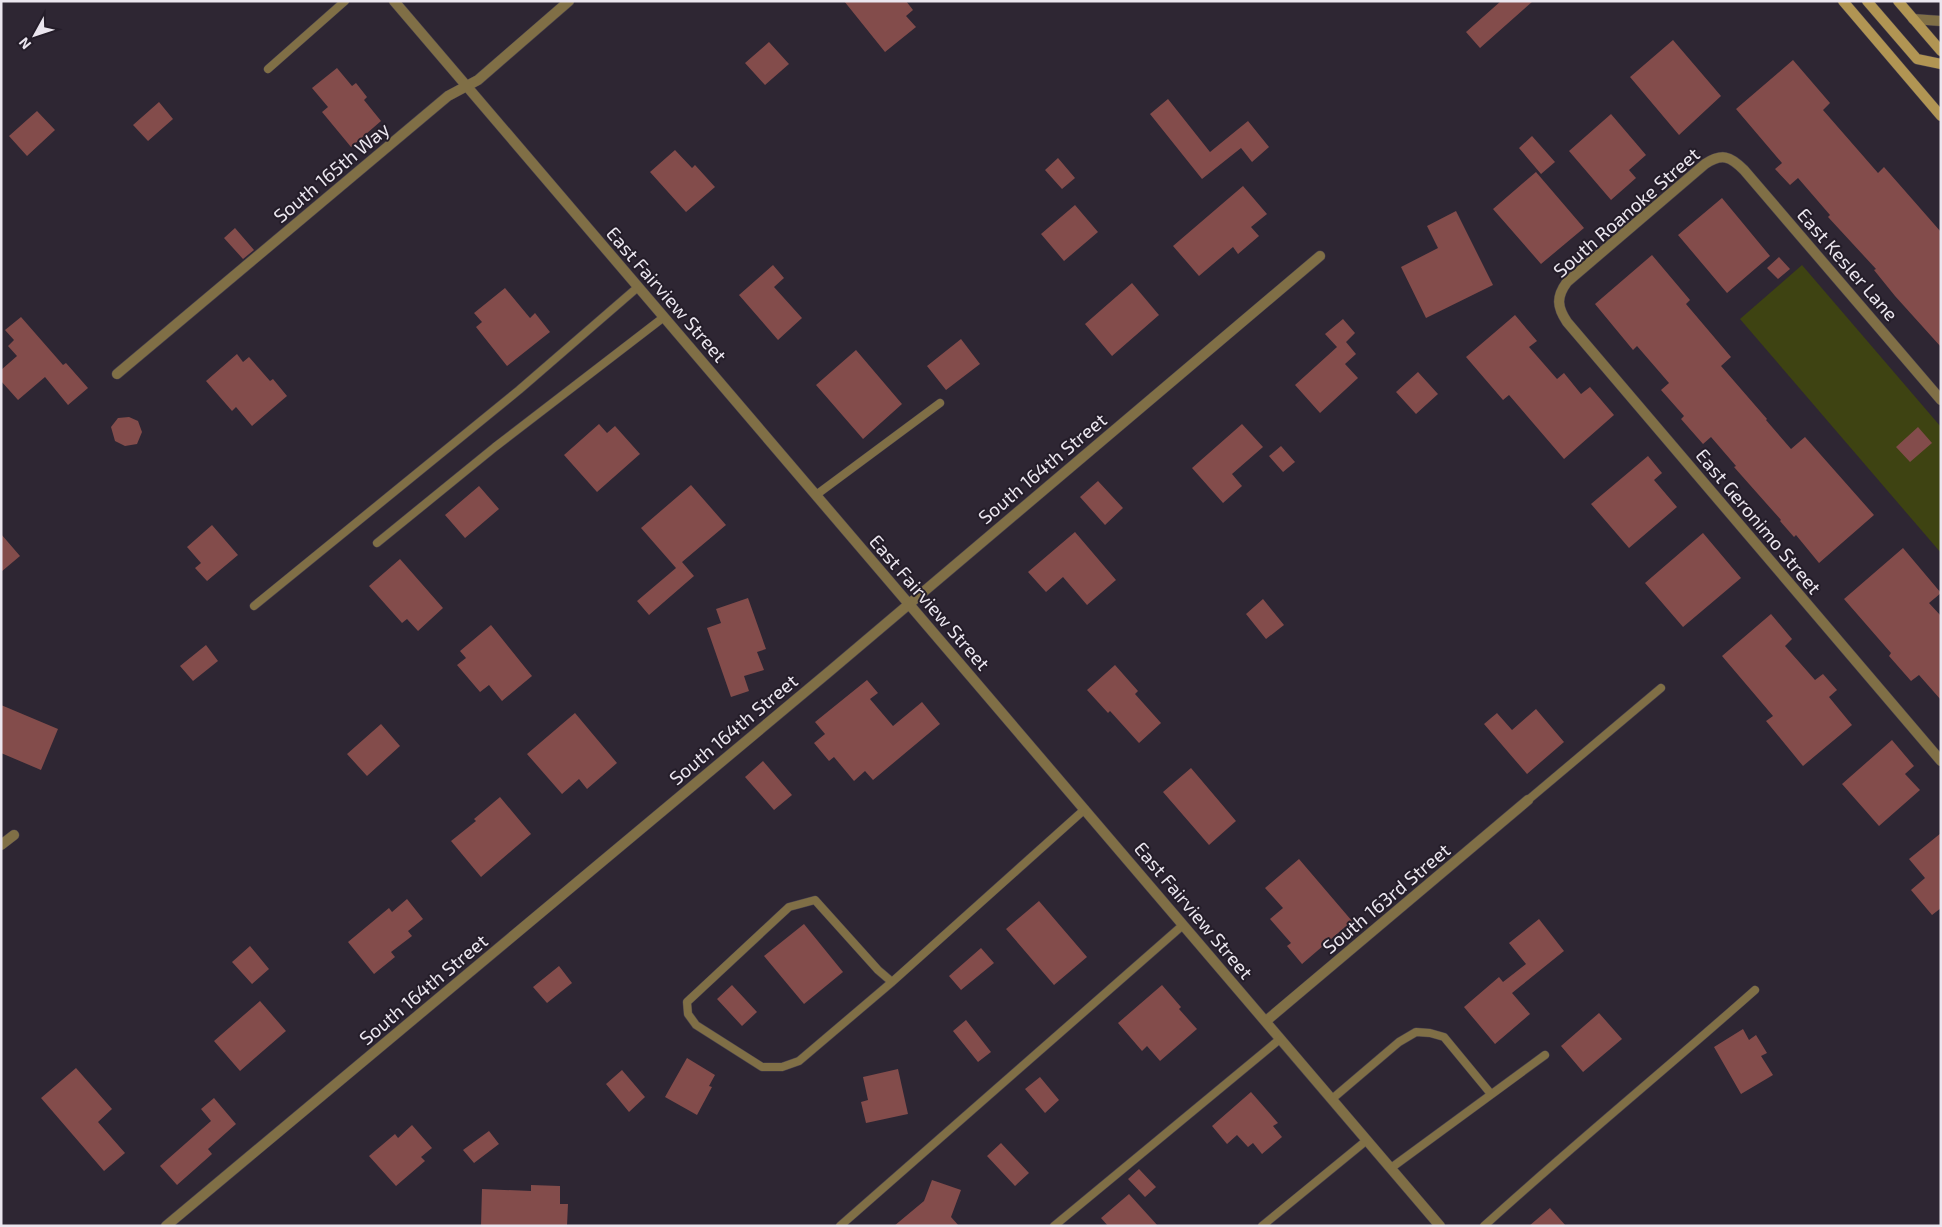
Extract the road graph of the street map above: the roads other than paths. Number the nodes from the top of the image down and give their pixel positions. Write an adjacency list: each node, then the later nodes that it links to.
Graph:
1 (345, 1): 11 (lane)
2 (394, 1): 12 (street, East Fairview Street)
3 (569, 1): 12 (street, South 165th Way)
4 (1843, 1): 13 (main road)
5 (1867, 1): 10 (main road)
6 (1898, 1): 7 (main road)
7 (1913, 19): 8 (street); 9 (main road)
8 (1941, 21)
9 (1941, 51)
10 (1941, 64)
11 (268, 69)
12 (467, 86): 16 (street, East Fairview Street); 19 (street, South 165th Way)
13 (1941, 116)
14 (1724, 156): 17 (street, South Roanoke Street); 20 (street, East Kesler Lane)
15 (1320, 256): 24 (street, South 164th Street)
16 (638, 287): 18 (street, East Fairview Street); 25 (lane)
17 (1558, 301): 27 (street, East Geronimo Street)
18 (664, 317): 22 (street, East Fairview Street); 23 (lane)
19 (117, 374)
20 (1941, 400)
21 (940, 402): 22 (lane)
22 (816, 495): 24 (street, East Fairview Street)
23 (377, 543)
24 (909, 604): 29 (street, East Fairview Street); 42 (street, South 164th Street)
25 (254, 606)
26 (1661, 688): 28 (lane)
27 (1941, 761)
28 (1528, 800): 35 (street, South 163rd Street)
29 (1085, 810): 32 (street, East Fairview Street); 33 (lane)
30 (14, 835): 31 (street)
31 (1, 845)
32 (1183, 925): 35 (street, East Fairview Street); 43 (lane)
33 (892, 982): 33 (lane)
34 (1755, 990): 47 (lane)
35 (1266, 1021): 36 (street, East Fairview Street)
36 (1280, 1039): 39 (street, East Fairview Street); 44 (lane)
37 (1544, 1055): 38 (lane)
38 (1491, 1094): 39 (lane); 41 (lane)
39 (1332, 1099): 40 (street, East Fairview Street)
40 (1367, 1140): 41 (street, East Fairview Street); 45 (lane)
41 (1391, 1168): 46 (street, East Fairview Street)
42 (166, 1226)
43 (840, 1226)
44 (1054, 1226)
45 (1262, 1226)
46 (1440, 1226)
47 (1484, 1226)

